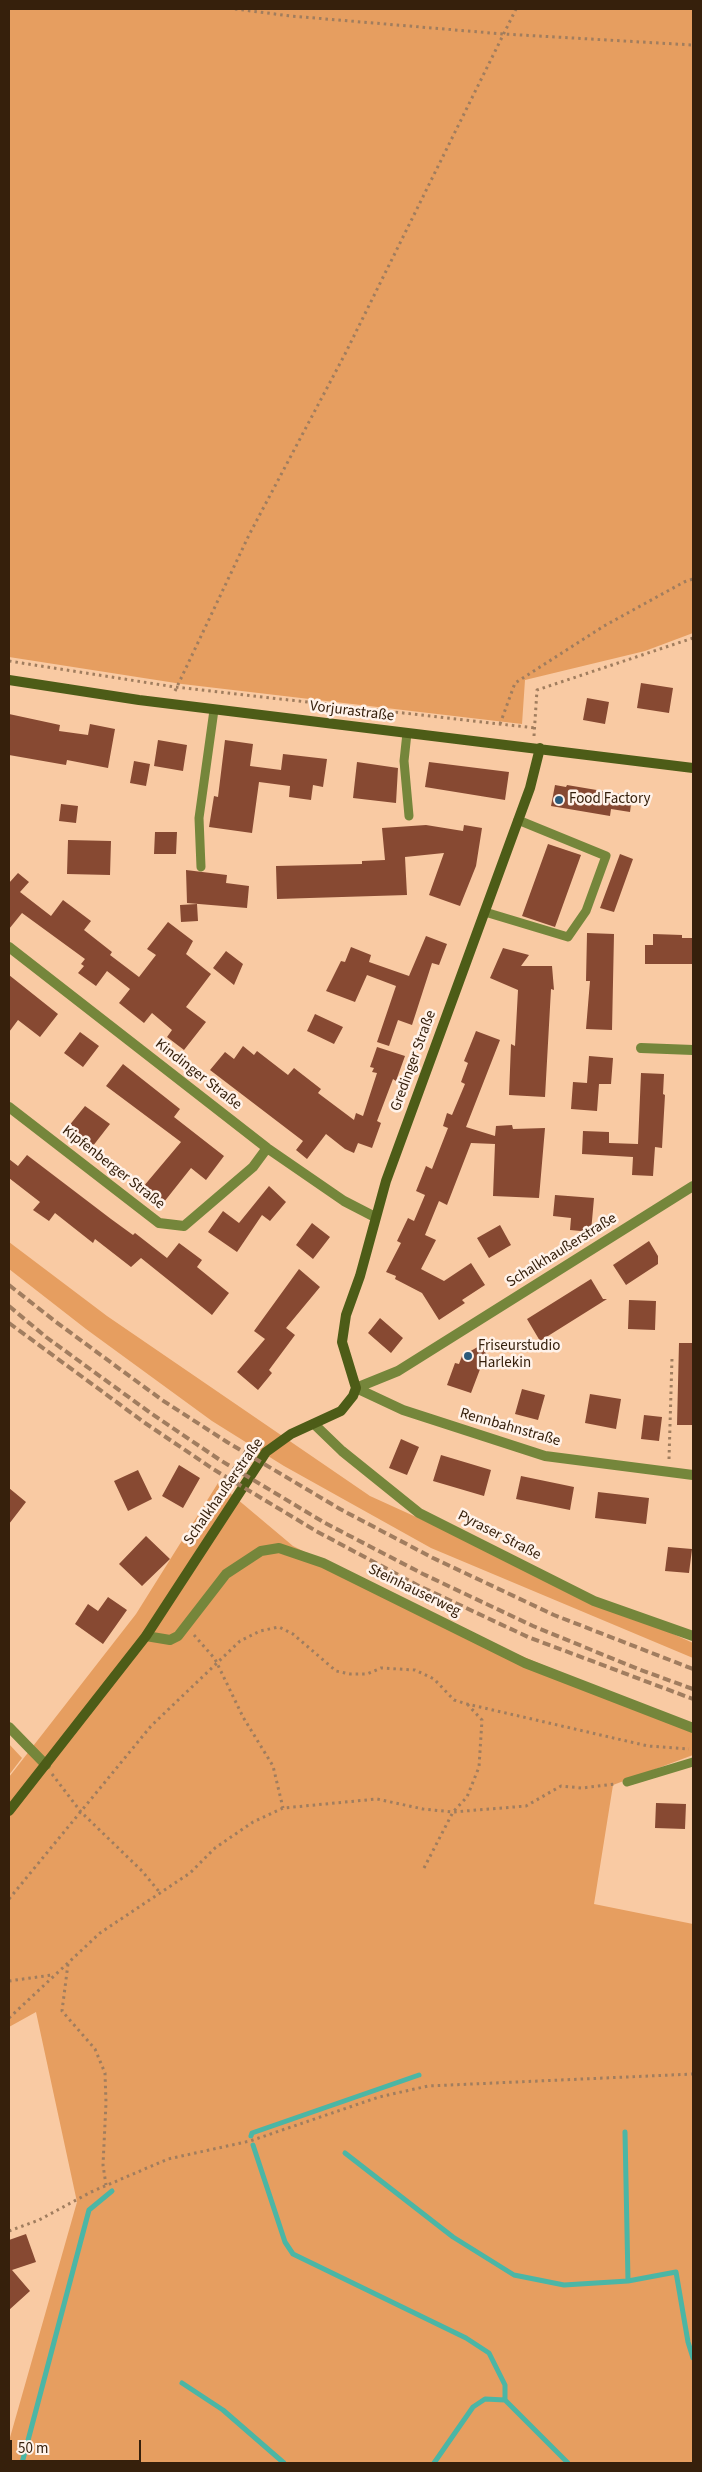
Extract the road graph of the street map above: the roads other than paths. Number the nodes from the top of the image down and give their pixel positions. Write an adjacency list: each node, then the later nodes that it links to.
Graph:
1 (9, 680): 2 (main road, Vorjurastraße)
2 (214, 710): 3 (main road, Vorjurastraße); 8 (lane)
3 (406, 733): 4 (main road, Vorjurastraße); 6 (lane)
4 (536, 748): 5 (main road, Vorjurastraße); 7 (main road, Gredinger Straße)
5 (693, 768)
6 (409, 816)
7 (518, 820): 9 (main road, Gredinger Straße); 9 (lane)
8 (201, 866)
9 (484, 912): 16 (main road, Gredinger Straße)
10 (9, 948): 14 (street, Kindinger Straße)
11 (641, 1048): 12 (street)
12 (693, 1050)
13 (9, 1106): 14 (street, Kipfenberger Straße)
14 (267, 1148): 16 (street, Kindinger Straße)
15 (693, 1186): 17 (street, Schalkhaußerstraße)
16 (375, 1217): 17 (main road, Gredinger Straße)
17 (356, 1388): 18 (main road, Schalkhaußerstraße); 19 (street, Rennbahnstraße)
18 (314, 1424): 20 (main road, Schalkhaußerstraße); 21 (street, Pyraser Straße)
19 (693, 1475)
20 (146, 1636): 23 (street, Steinhauserweg); 25 (main road, Schalkhaußerstraße)
21 (693, 1636)
22 (9, 1727): 25 (street)
23 (693, 1728)
24 (693, 1762): 26 (lane)
25 (46, 1765): 27 (main road, Schalkhaußerstraße)
26 (627, 1782)
27 (9, 1811)

